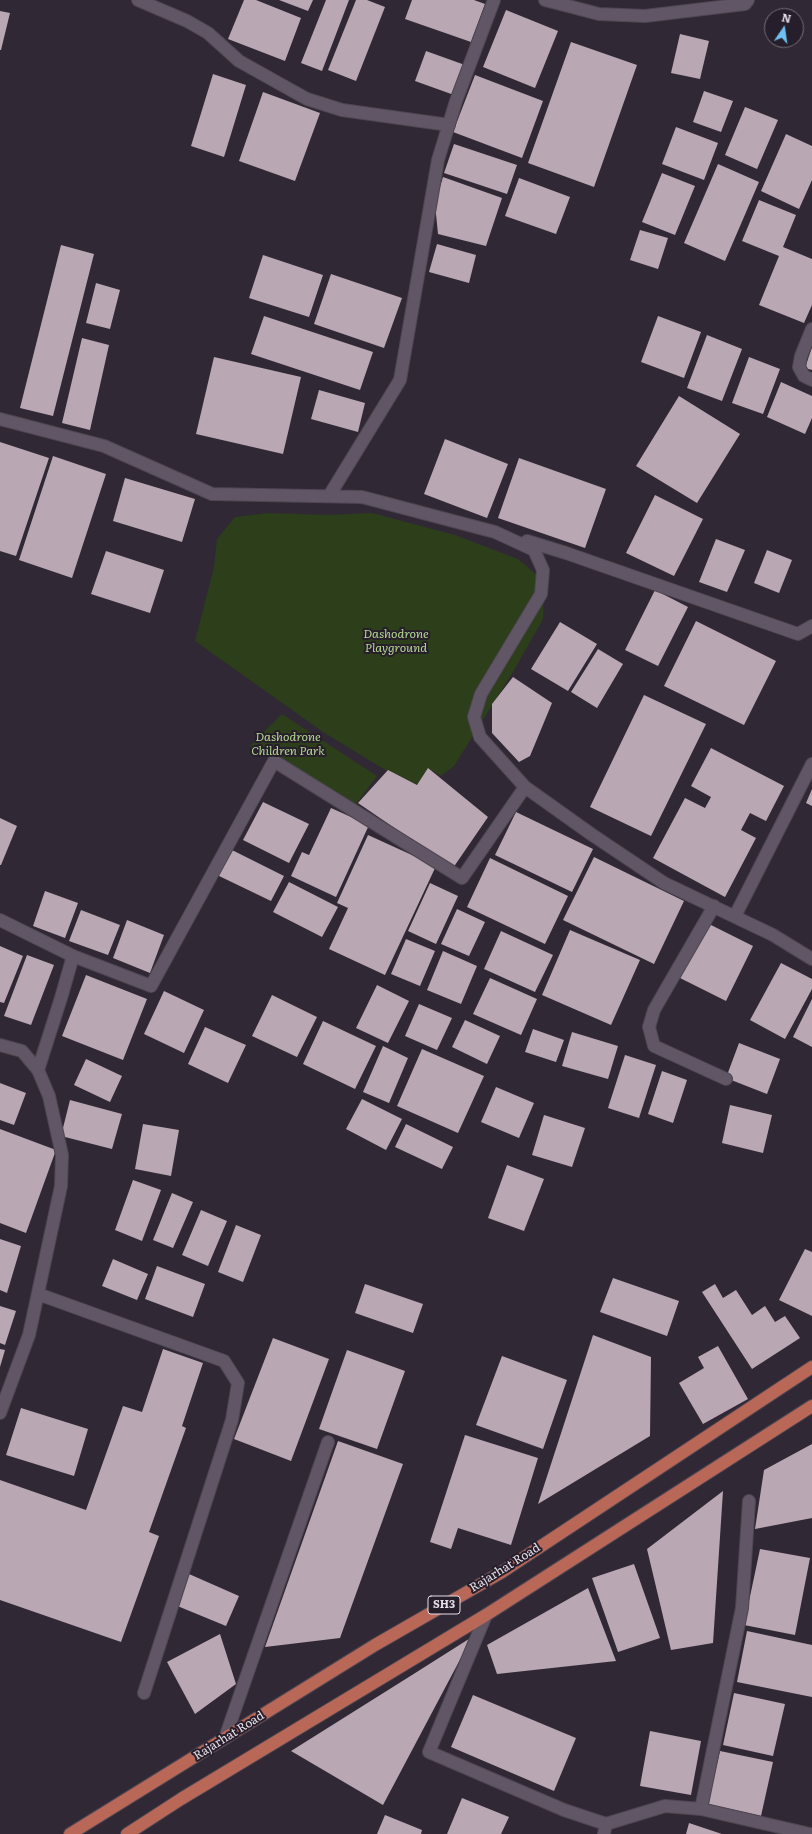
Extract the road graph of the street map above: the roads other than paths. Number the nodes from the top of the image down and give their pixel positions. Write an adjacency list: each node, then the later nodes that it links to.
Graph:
1 (138, 0): 5 (street)
2 (494, 0): 5 (street)
3 (545, 0): 4 (street)
4 (748, 0)
5 (449, 125): 9 (street)
6 (812, 329): 7 (street)
7 (812, 380)
8 (0, 419): 9 (street)
9 (329, 496): 10 (street)
10 (495, 532): 11 (street); 13 (street)
11 (812, 626)
12 (812, 764): 15 (street)
13 (525, 787): 14 (street); 17 (street)
14 (714, 906): 15 (street); 21 (street)
15 (735, 916): 18 (street)
16 (0, 920): 17 (street)
17 (72, 956): 20 (street)
18 (812, 959)
19 (0, 1045): 20 (street)
20 (38, 1070): 22 (street)
21 (726, 1079)
22 (38, 1294): 25 (street); 29 (street)
23 (812, 1367): 30 (main road, Rajarhat Road / SH3)
24 (812, 1406): 28 (main road, SH3)
25 (0, 1413)
26 (328, 1442): 30 (street)
27 (749, 1501): 31 (street)
28 (486, 1615): 32 (street); 34 (main road, SH3)
29 (144, 1693)
30 (225, 1738): 33 (main road, Rajarhat Road / SH3)
31 (701, 1809): 32 (street); 35 (street)
32 (605, 1829)
33 (70, 1834)
34 (127, 1834)
35 (810, 1834)

